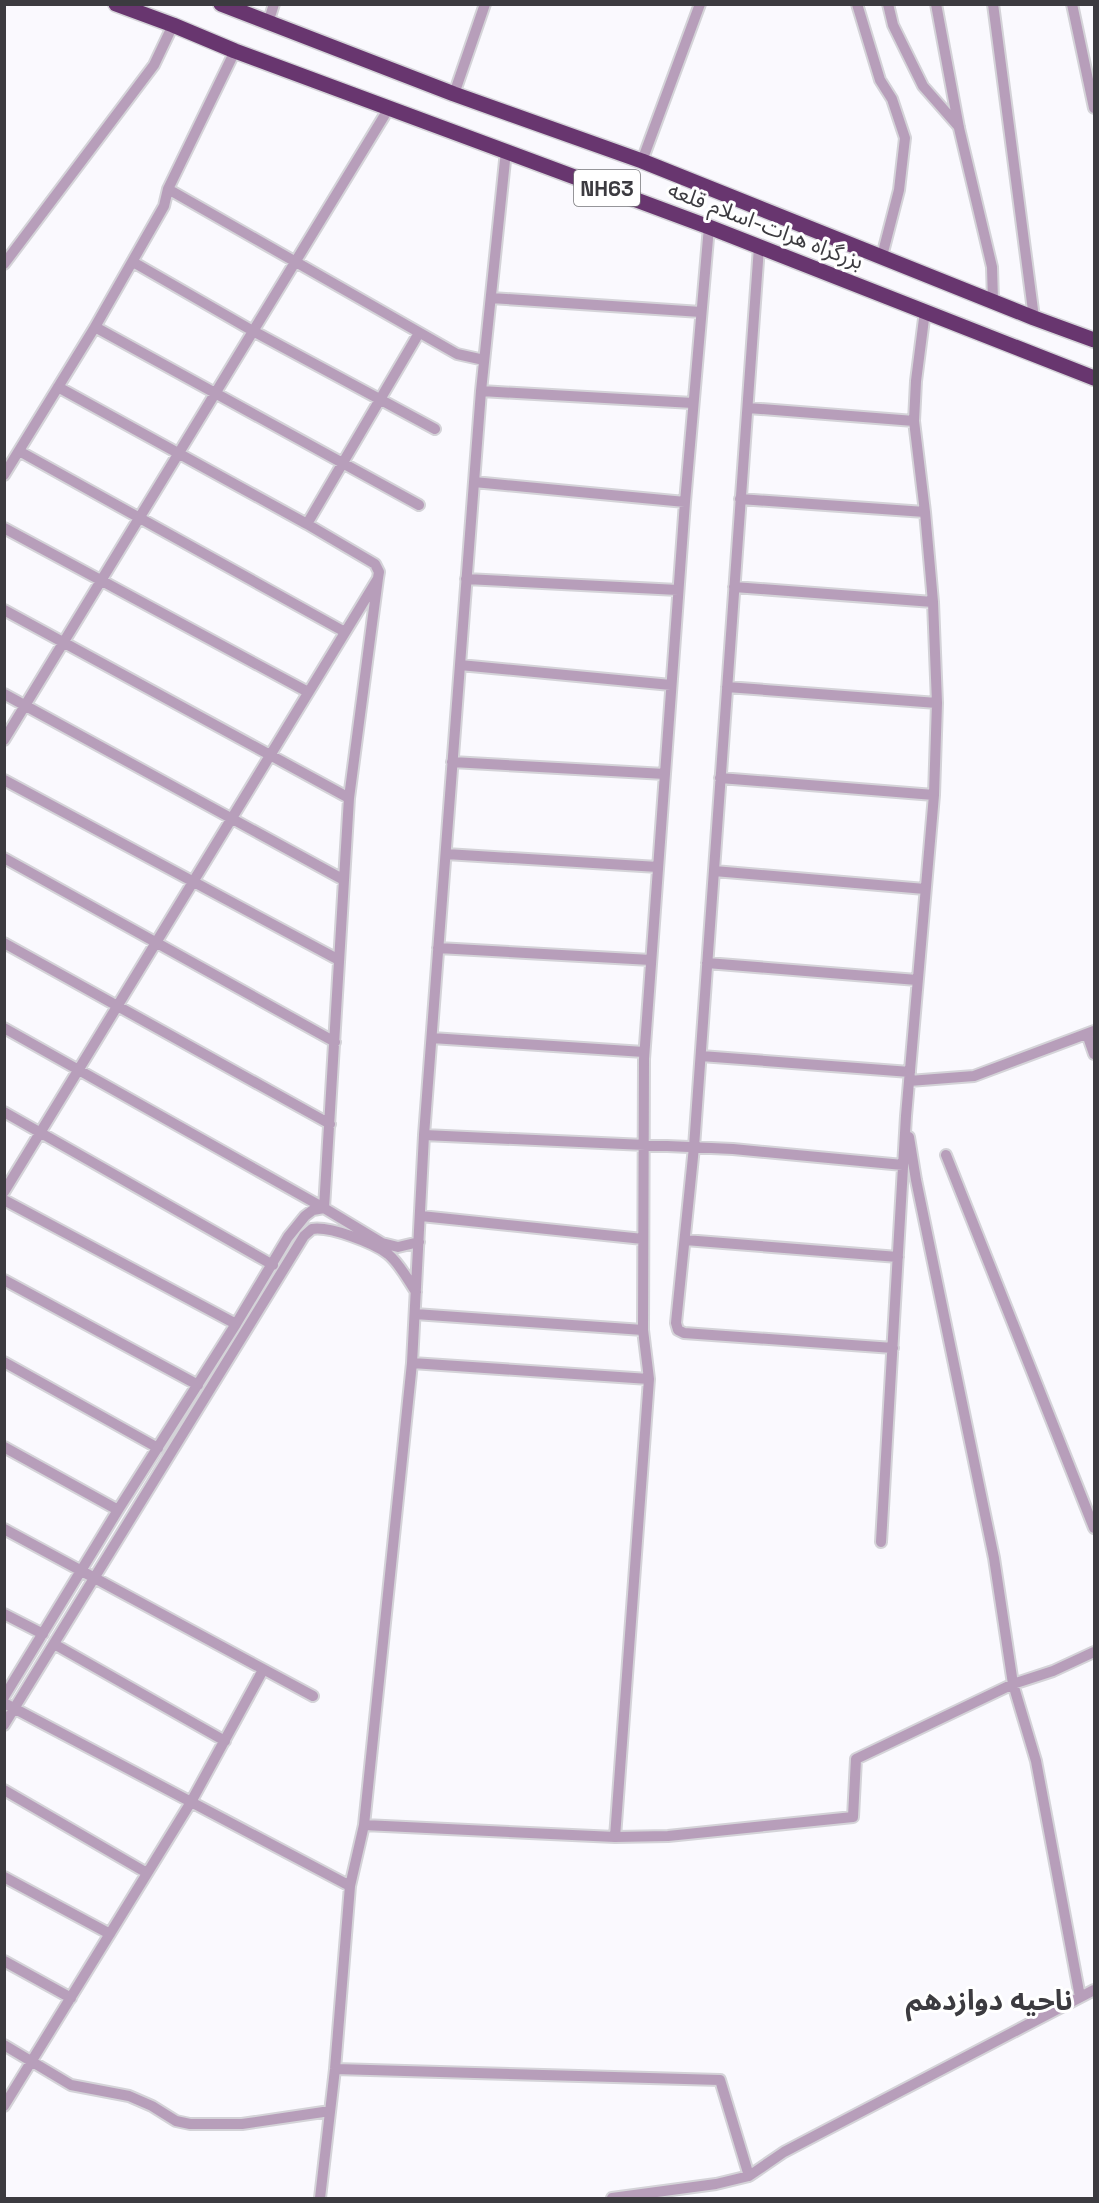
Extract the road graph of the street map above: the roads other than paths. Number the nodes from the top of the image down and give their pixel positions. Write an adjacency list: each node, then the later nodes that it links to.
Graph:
1 (116, 4): 12 (highway, بزرگراه هرات-اسلام قلعه / NH63)
2 (221, 4): 11 (highway, بزرگراه هرات-اسلام قلعه / NH63)
3 (274, 4): 11 (street)
4 (485, 4): 14 (street)
5 (700, 4): 19 (street)
6 (857, 4): 23 (street)
7 (888, 4): 17 (street)
8 (936, 4): 17 (street)
9 (993, 4): 31 (street)
10 (1072, 4): 16 (street)
11 (268, 23): 14 (highway, بزرگراه هرات-اسلام قلعه / NH63)
12 (173, 25): 13 (highway, بزرگراه هرات-اسلام قلعه / NH63); 26 (street)
13 (236, 51): 15 (highway, بزرگراه هرات-اسلام قلعه / NH63); 20 (street)
14 (454, 94): 19 (highway, بزرگراه هرات-اسلام قلعه / NH63)
15 (390, 108): 18 (highway, بزرگراه هرات-اسلام قلعه / NH63); 25 (street)
16 (1095, 108)
17 (959, 128): 28 (street)
18 (506, 151): 21 (highway, بزرگراه هرات-اسلام قلعه / NH63); 27 (street)
19 (642, 161): 23 (highway, بزرگراه هرات-اسلام قلعه / NH63)
20 (168, 189): 24 (street); 25 (street)
21 (709, 227): 22 (highway, بزرگراه هرات-اسلام قلعه / NH63); 30 (street)
22 (759, 247): 29 (highway, بزرگراه هرات-اسلام قلعه / NH63); 43 (street)
23 (882, 256): 28 (highway, بزرگراه هرات-اسلام قلعه / NH63)
24 (133, 262): 32 (street); 33 (street)
25 (295, 263): 33 (street); 34 (street)
26 (4, 264)
27 (491, 298): 30 (street); 36 (street)
28 (993, 301): 31 (highway, بزرگراه هرات-اسلام قلعه / NH63)
29 (925, 311): 37 (highway, بزرگراه هرات-اسلام قلعه / NH63); 44 (street)
30 (701, 312): 42 (street)
31 (1034, 318): 35 (highway, بزرگراه هرات-اسلام قلعه / NH63)
32 (95, 327): 38 (street); 40 (street)
33 (253, 331): 40 (street); 41 (street)
34 (419, 333): 36 (street); 41 (street)
35 (1095, 340)
36 (484, 360): 39 (street)
37 (1095, 378)
38 (58, 387): 46 (street); 47 (street)
39 (481, 391): 42 (street); 50 (street)
40 (215, 393): 47 (street); 48 (street)
41 (380, 399): 45 (street); 48 (street)
42 (693, 403): 52 (street)
43 (748, 408): 44 (street); 51 (street)
44 (914, 421): 54 (street)
45 (435, 429)
46 (19, 451): 49 (street); 55 (street)
47 (177, 454): 55 (street); 56 (street)
48 (343, 463): 53 (street); 56 (street)
49 (4, 475)
50 (474, 483): 52 (street); 59 (street)
51 (740, 500): 54 (street); 61 (street)
52 (685, 502): 62 (street)
53 (419, 505)
54 (925, 512): 63 (street)
55 (138, 519): 60 (street); 65 (street)
56 (308, 524): 58 (street)
57 (4, 528): 60 (street)
58 (378, 578): 65 (street); 81 (street)
59 (466, 579): 62 (street); 67 (street)
60 (101, 580): 66 (street); 70 (street)
61 (734, 587): 63 (street); 69 (street)
62 (678, 590): 68 (street)
63 (933, 602): 72 (street)
64 (4, 610): 66 (street)
65 (345, 632): 70 (street)
66 (64, 642): 73 (street); 75 (street)
67 (460, 665): 68 (street); 76 (street)
68 (671, 685): 77 (street)
69 (727, 687): 72 (street); 78 (street)
70 (308, 692): 75 (street)
71 (4, 694): 73 (street)
72 (937, 703): 80 (street)
73 (26, 706): 74 (street); 82 (street)
74 (4, 740)
75 (270, 755): 81 (street); 82 (street)
76 (452, 762): 77 (street); 83 (street)
77 (665, 774): 85 (street)
78 (720, 778): 80 (street); 86 (street)
79 (4, 780): 88 (street)
80 (934, 795): 89 (street)
81 (349, 798): 87 (street)
82 (231, 819): 87 (street); 88 (street)
83 (446, 854): 85 (street); 92 (street)
84 (4, 858): 91 (street)
85 (658, 867): 94 (street)
86 (714, 871): 89 (street); 95 (street)
87 (344, 880): 93 (street)
88 (193, 882): 91 (street); 93 (street)
89 (926, 889): 96 (street)
90 (4, 943): 97 (street)
91 (156, 944): 97 (street); 101 (street)
92 (438, 948): 94 (street); 100 (street)
93 (339, 960): 101 (street)
94 (651, 960): 102 (street)
95 (707, 963): 96 (street); 104 (street)
96 (918, 981): 106 (street)
97 (118, 1007): 105 (street); 109 (street)
98 (4, 1028): 105 (street)
99 (1091, 1032): 103 (street); 106 (street)
100 (432, 1038): 102 (street); 111 (street)
101 (334, 1042): 109 (street)
102 (644, 1052): 112 (street)
103 (1095, 1054)
104 (701, 1056): 106 (street); 113 (street)
105 (81, 1069): 110 (street); 118 (street)
106 (909, 1076): 108 (street)
107 (4, 1112): 110 (street)
108 (906, 1116): 115 (street); 148 (street)
109 (330, 1124): 118 (street)
110 (42, 1132): 116 (street); 124 (street)
111 (424, 1135): 112 (street); 119 (street)
112 (644, 1144): 113 (street); 120 (street)
113 (694, 1147): 115 (street); 121 (street)
114 (946, 1155): 138 (street)
115 (903, 1165): 123 (street)
116 (4, 1192)
117 (4, 1200): 128 (street)
118 (324, 1208): 122 (street); 124 (street)
119 (421, 1216): 120 (street); 122 (street)
120 (644, 1239): 129 (street)
121 (685, 1240): 123 (street); 130 (street)
122 (419, 1242): 126 (street)
123 (898, 1257): 130 (street)
124 (273, 1264): 128 (street)
125 (4, 1280): 134 (street)
126 (416, 1292): 127 (street); 142 (street)
127 (416, 1314): 129 (street); 132 (street)
128 (236, 1324): 134 (street)
129 (643, 1330): 133 (street)
130 (893, 1348): 140 (street)
131 (4, 1362): 136 (street)
132 (412, 1363): 133 (street); 156 (street)
133 (649, 1379): 157 (street)
134 (198, 1385): 136 (street)
135 (4, 1447): 137 (street)
136 (158, 1448): 137 (street)
137 (118, 1510): 141 (street)
138 (1095, 1528)
139 (4, 1529): 141 (street)
140 (881, 1542)
141 (81, 1570): 142 (street); 144 (street)
142 (93, 1578): 145 (street); 147 (street)
143 (4, 1614): 144 (street)
144 (43, 1634): 150 (street)
145 (54, 1644): 151 (street); 153 (street)
146 (1095, 1652): 148 (street)
147 (263, 1670): 149 (street); 153 (street)
148 (1013, 1684): 157 (street); 164 (street)
149 (313, 1696)
150 (4, 1697)
151 (10, 1706): 152 (street); 155 (street)
152 (4, 1725)
153 (225, 1741): 155 (street)
154 (4, 1790): 158 (street)
155 (191, 1802): 158 (street); 160 (street)
156 (364, 1825): 157 (street); 160 (street)
157 (615, 1837)
158 (147, 1873): 161 (street)
159 (4, 1877): 161 (street)
160 (350, 1886): 168 (street)
161 (110, 1934): 165 (street)
162 (4, 1961): 165 (street)
163 (1095, 1990): 164 (street)
164 (1080, 1997): 171 (street)
165 (71, 1998): 167 (street)
166 (4, 2045): 167 (street)
167 (32, 2060): 169 (street); 170 (street)
168 (335, 2069): 170 (street); 171 (street)
169 (4, 2106)
170 (330, 2111): 172 (street)
171 (749, 2176): 173 (street)
172 (320, 2199)
173 (612, 2199)

